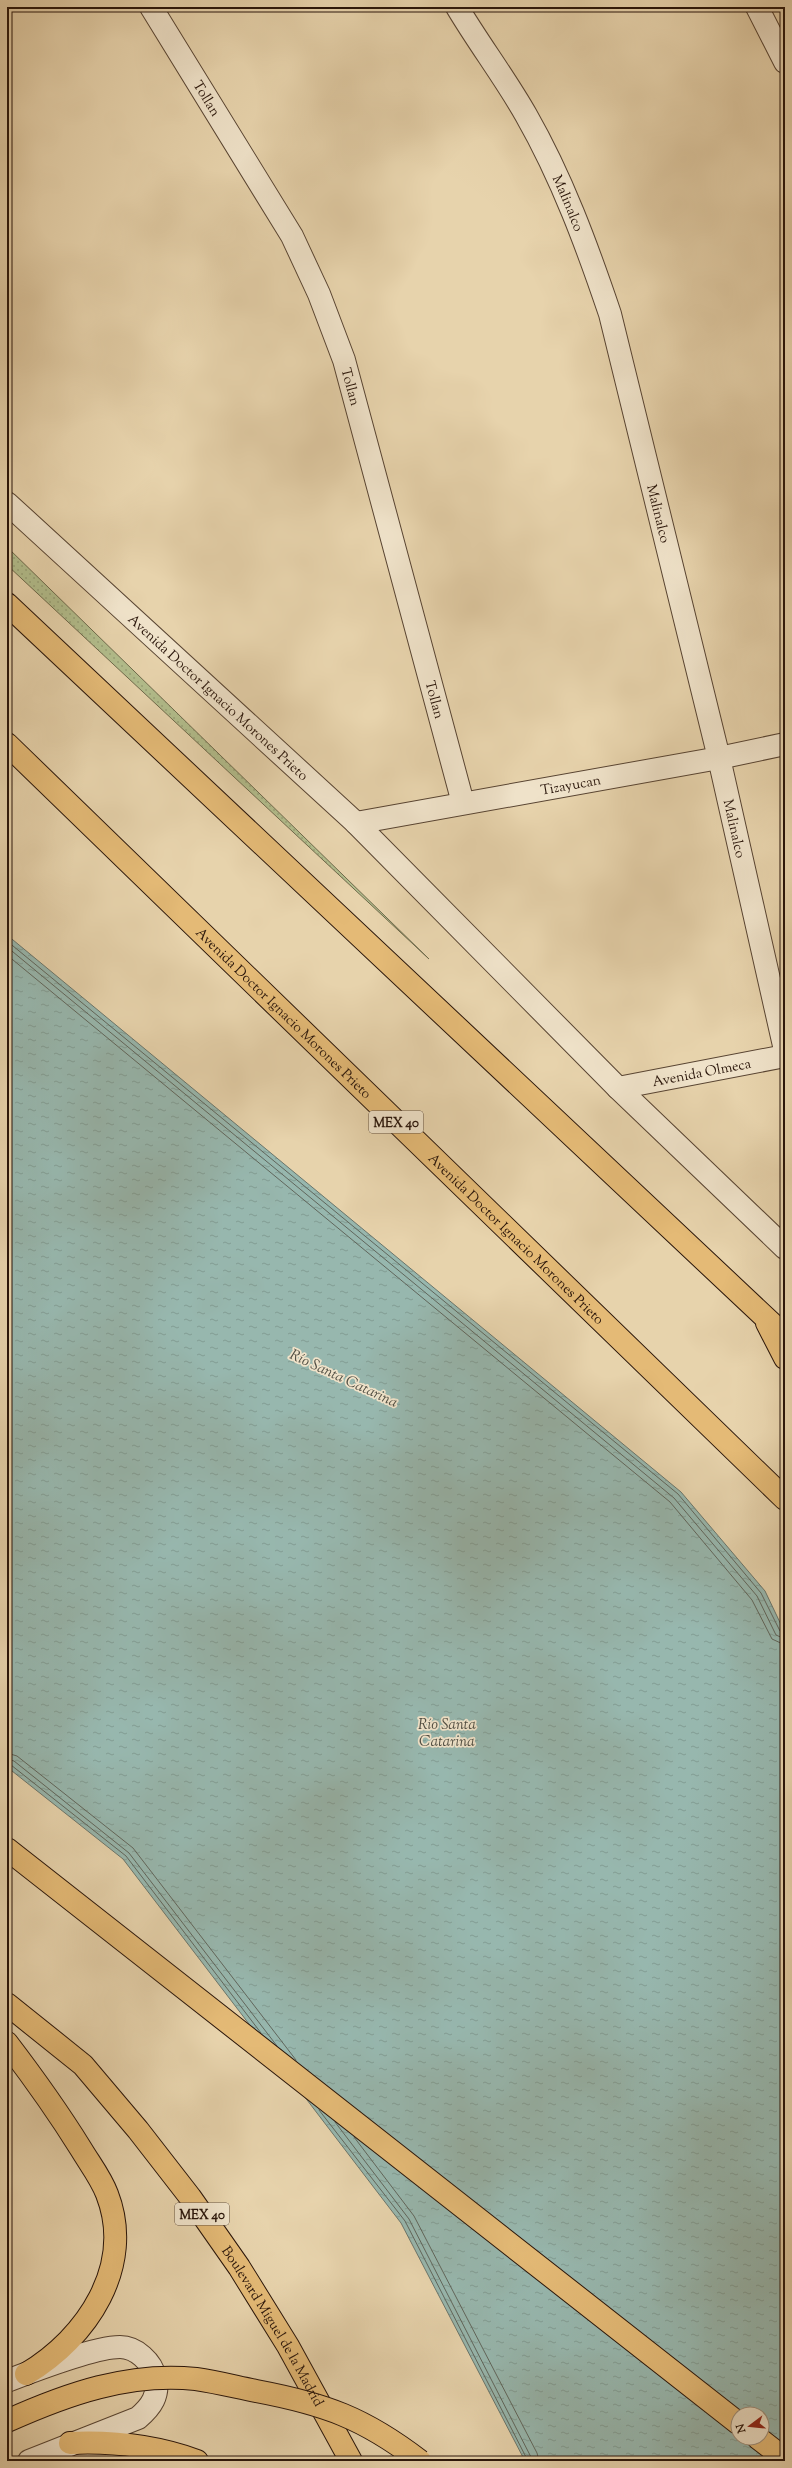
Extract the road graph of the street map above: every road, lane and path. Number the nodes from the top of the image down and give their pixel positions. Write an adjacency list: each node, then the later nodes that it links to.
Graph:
1 (151, 7): 10 (street, Tollan)
2 (457, 7): 9 (street, Malinalco)
3 (757, 7): 4 (street)
4 (785, 62)
5 (7, 503): 11 (street, Avenida Doctor Ignacio Morones Prieto)
6 (7, 604): 16 (highway)
7 (7, 744): 19 (highway, Avenida Doctor Ignacio Morones Prieto / MEX 40)
8 (785, 744): 9 (street, Tizayucan)
9 (719, 758): 10 (street, Tizayucan); 12 (street, Malinalco)
10 (464, 803): 11 (street, Tizayucan)
11 (356, 823): 14 (street, Avenida Doctor Ignacio Morones Prieto)
12 (785, 1050)
13 (785, 1056): 14 (street, Avenida Olmeca)
14 (618, 1088): 15 (street, Avenida Doctor Ignacio Morones Prieto)
15 (785, 1248)
16 (762, 1314): 17 (highway); 18 (highway)
17 (785, 1336)
18 (785, 1358)
19 (785, 1499)
20 (7, 1849): 24 (highway)
21 (7, 2004): 31 (highway, Boulevard Miguel de la Madrid / MEX 40)
22 (7, 2042): 23 (highway)
23 (17, 2377): 26 (street)
24 (730, 2417)
25 (7, 2421): 32 (highway, bridge)
26 (70, 2443): 29 (street); 30 (highway)
27 (768, 2446): 28 (highway)
28 (785, 2459)
29 (29, 2461)
30 (197, 2461)
31 (351, 2461)
32 (420, 2461)

